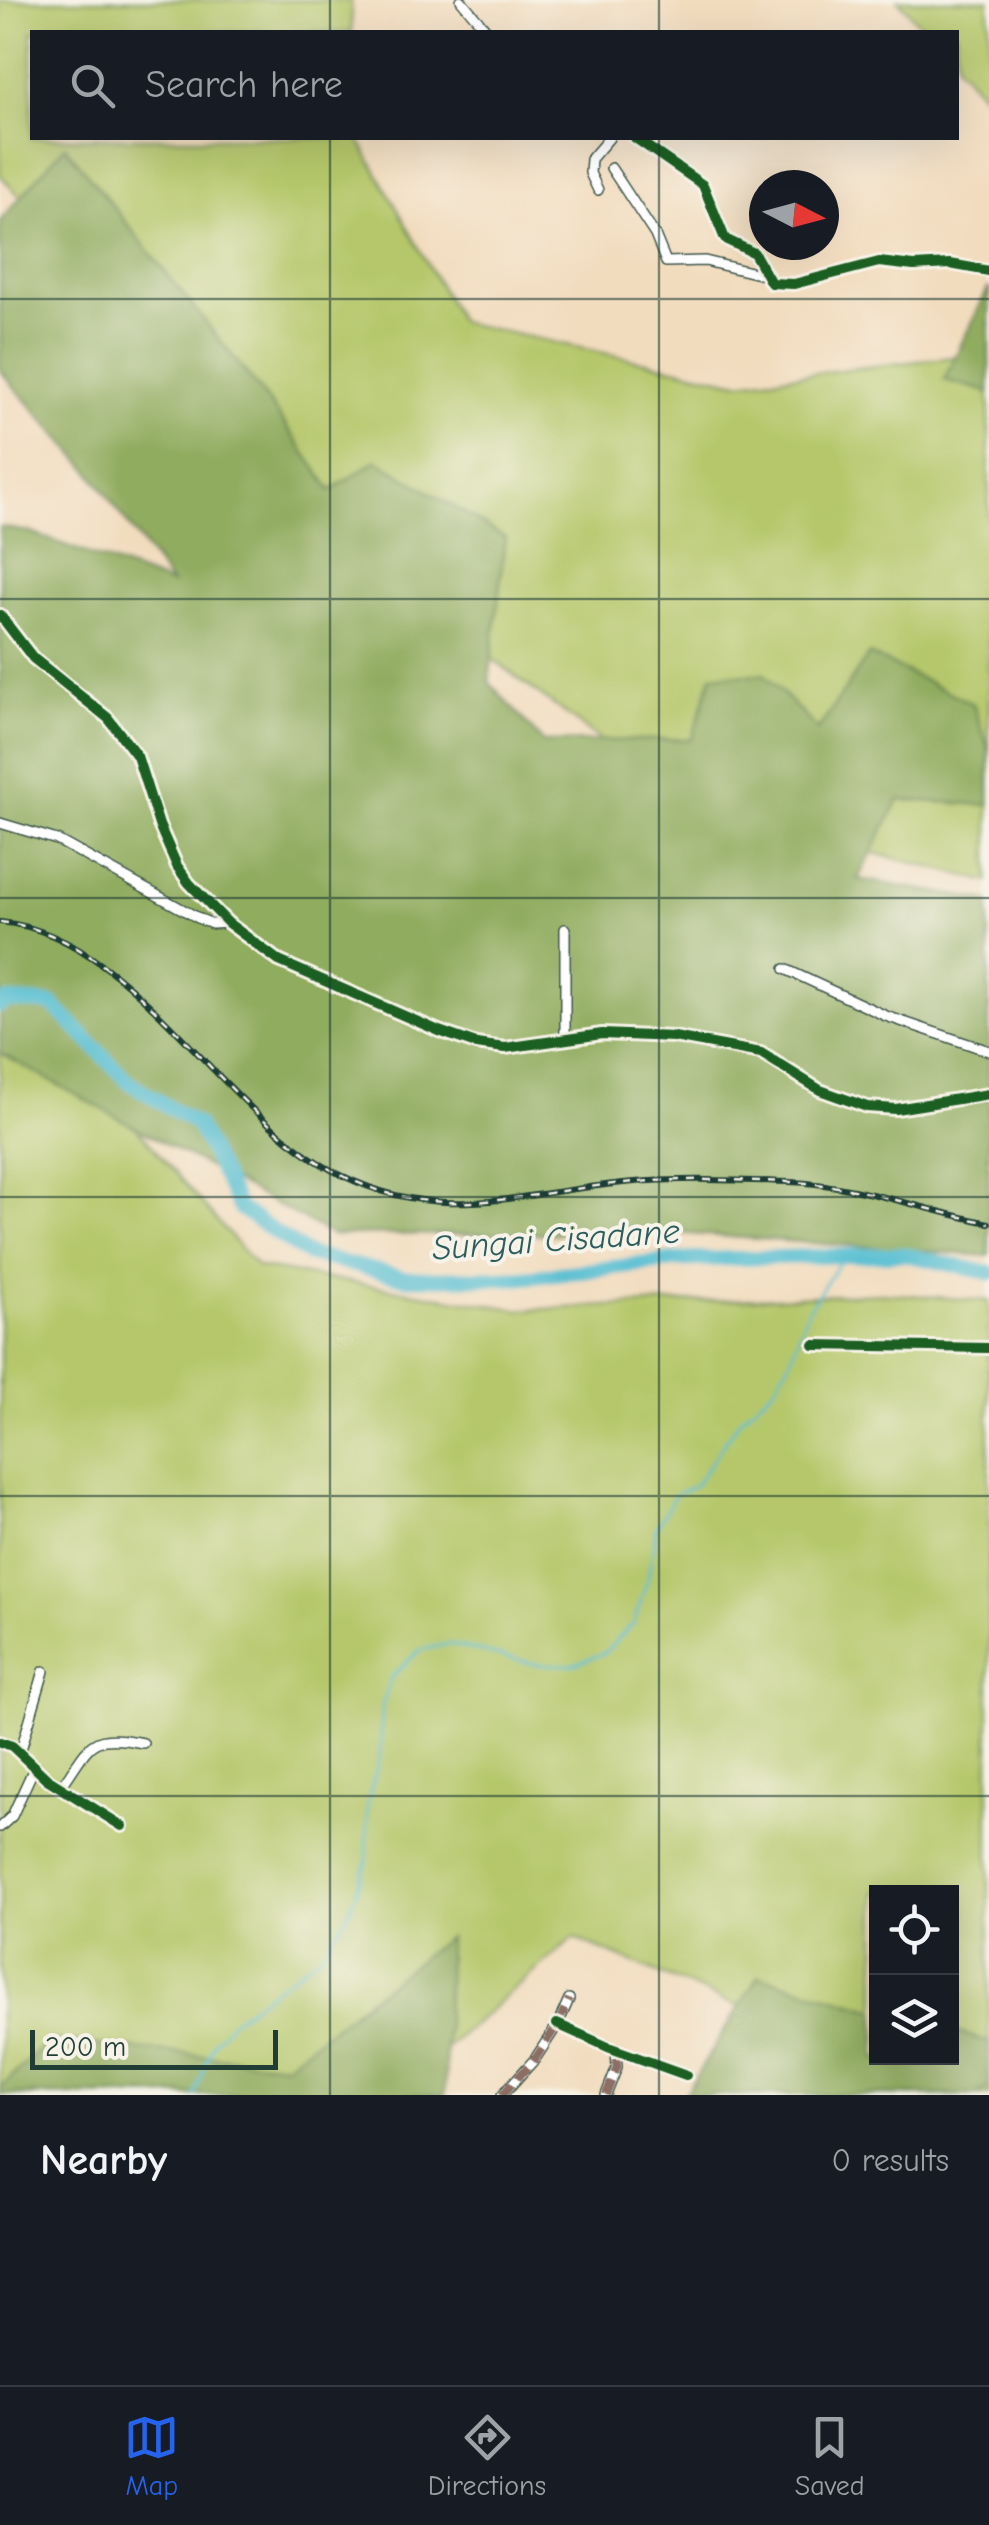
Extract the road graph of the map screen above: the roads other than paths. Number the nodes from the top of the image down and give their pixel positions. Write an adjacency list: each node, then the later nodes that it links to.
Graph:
1 (461, 0): 2 (street)
2 (486, 30)
3 (607, 140): 6 (street)
4 (639, 140): 8 (street)
5 (611, 168): 8 (street)
6 (598, 190)
7 (989, 271): 8 (street)
8 (767, 276)
9 (0, 615): 11 (street)
10 (0, 823): 11 (street)
11 (228, 924): 14 (street)
12 (565, 929): 14 (street)
13 (784, 969): 15 (street)
14 (566, 1039): 16 (street)
15 (989, 1051)
16 (989, 1094)
17 (814, 1345): 18 (street)
18 (989, 1348)
19 (44, 1671): 22 (street)
20 (0, 1742): 22 (street)
21 (143, 1742): 24 (street)
22 (20, 1753): 23 (street)
23 (34, 1768): 24 (street); 25 (street)
24 (60, 1788): 26 (street)
25 (0, 1826)
26 (122, 1826)
27 (568, 2000): 28 (street)
28 (558, 2024): 29 (street); 31 (street)
29 (616, 2049): 30 (street); 32 (street)
30 (686, 2075)
31 (502, 2095)
32 (606, 2095)

